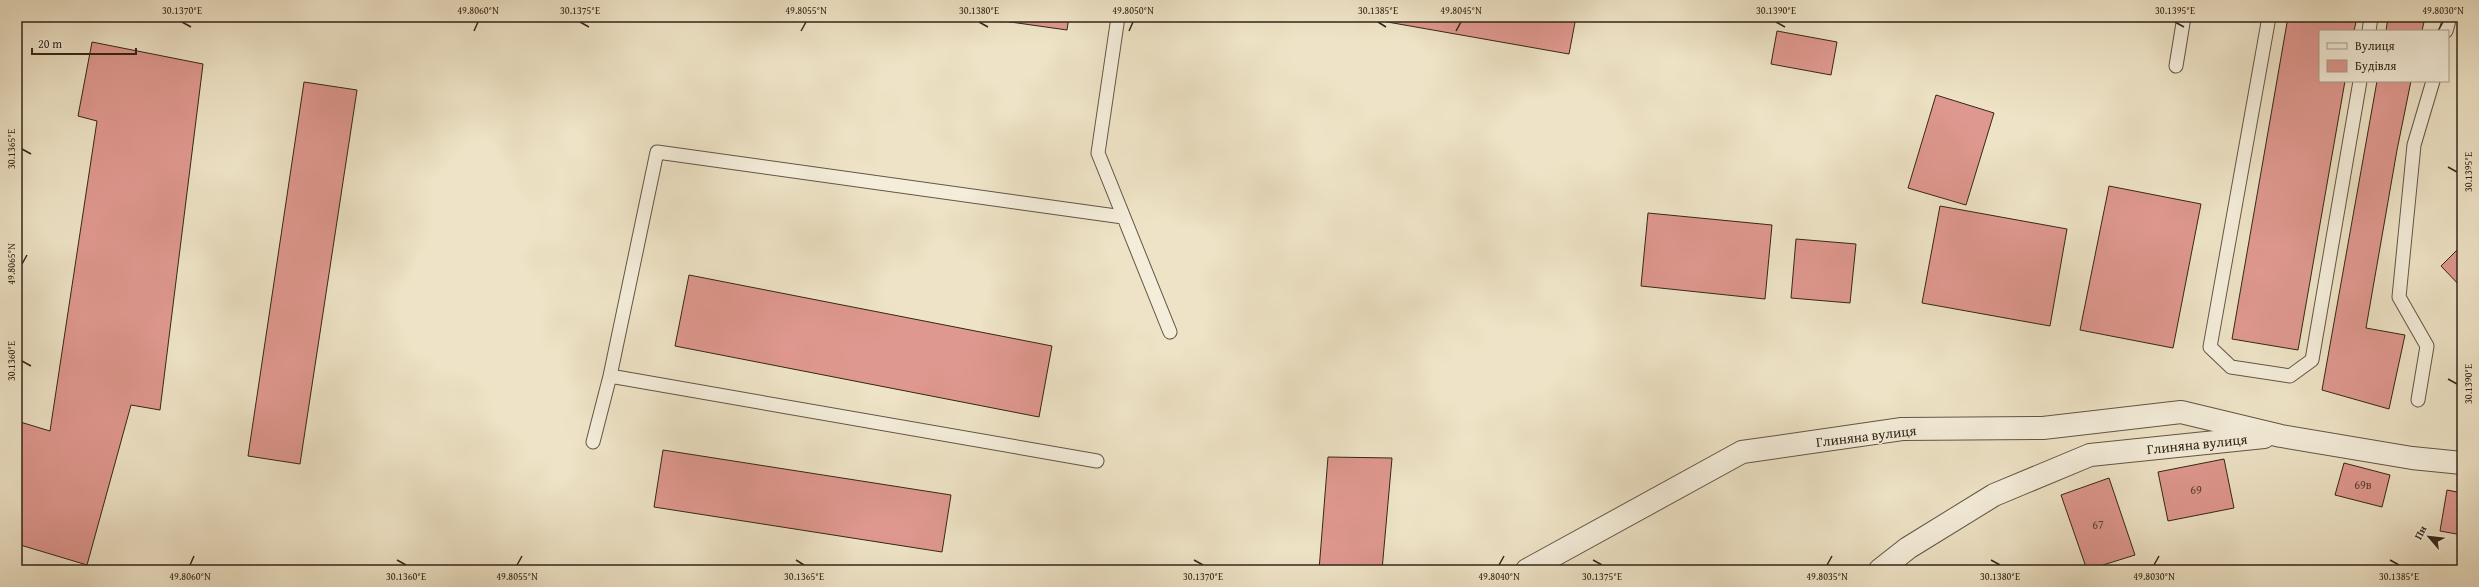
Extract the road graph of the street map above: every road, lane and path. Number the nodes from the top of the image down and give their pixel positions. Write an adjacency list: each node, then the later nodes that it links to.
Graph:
1 (1118, 17): 11 (lane)
2 (2184, 17): 8 (lane)
3 (2270, 17): 9 (lane)
4 (2371, 17): 6 (lane)
5 (2450, 17): 7 (lane)
6 (2369, 30)
7 (2446, 30)
8 (2176, 66)
9 (2360, 82)
10 (2433, 82): 14 (lane)
11 (1123, 217): 12 (lane); 13 (lane)
12 (1170, 332)
13 (610, 376): 16 (lane); 17 (lane)
14 (2418, 400)
15 (2281, 436): 18 (street, Глиняна вулиця); 19 (street, Глиняна вулиця); 20 (street, Глиняна вулиця)
16 (593, 442)
17 (1097, 461)
18 (2462, 463)
19 (1527, 570)
20 (1880, 570)

